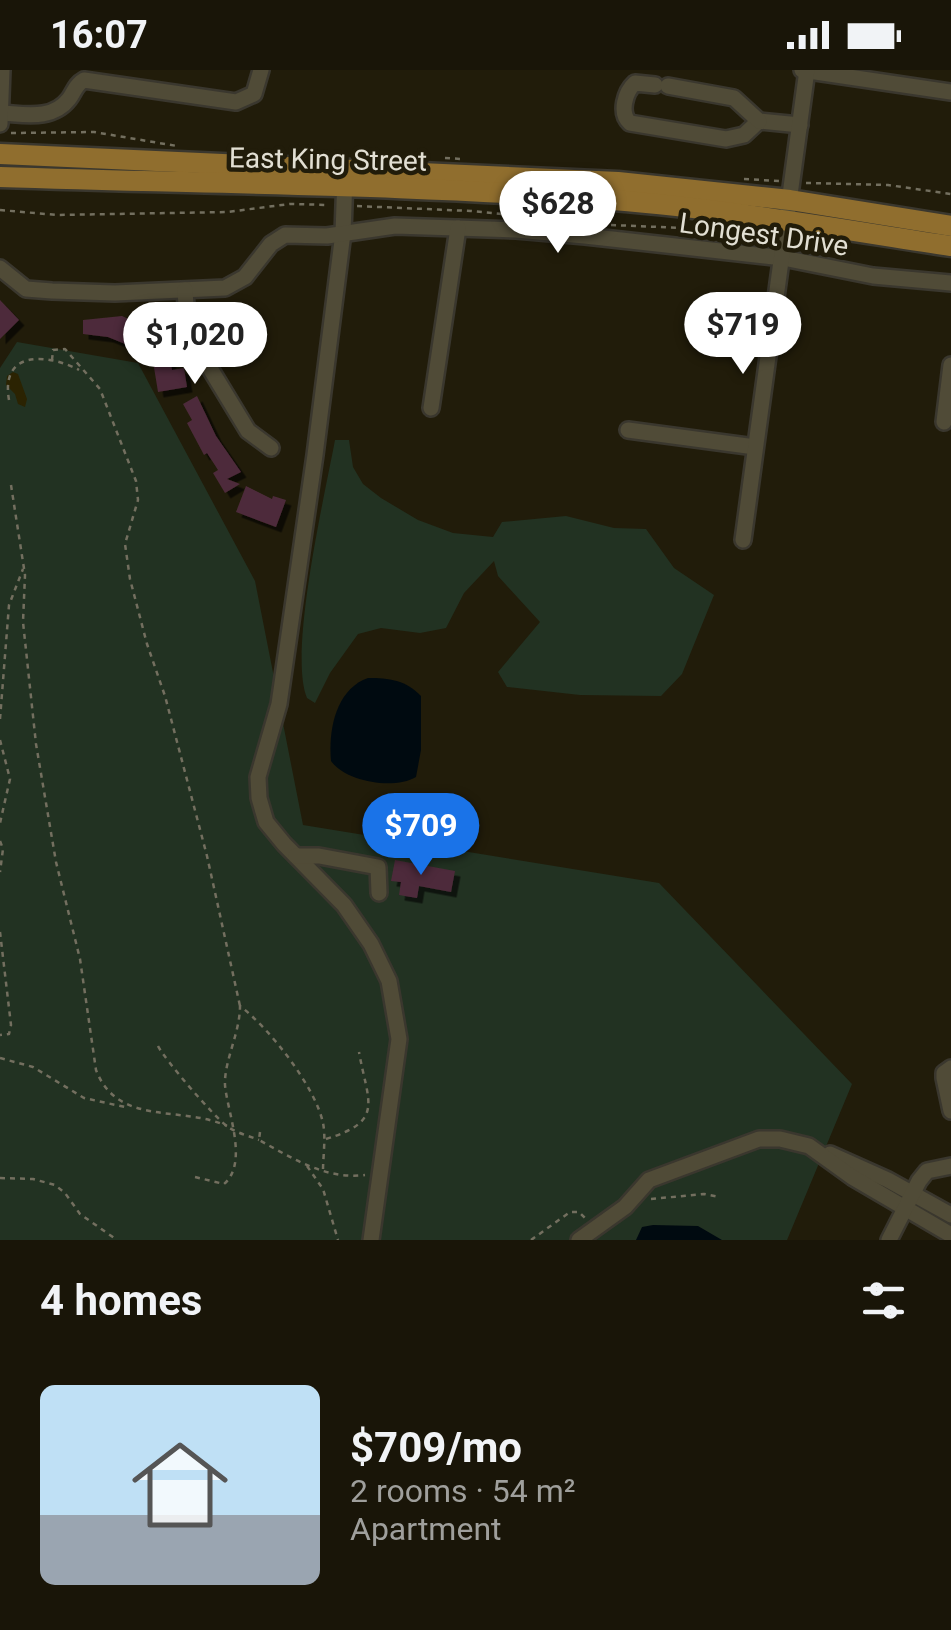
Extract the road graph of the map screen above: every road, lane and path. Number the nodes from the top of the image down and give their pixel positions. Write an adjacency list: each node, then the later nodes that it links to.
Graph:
1 (2, 70): 6 (street)
2 (260, 70): 6 (street)
3 (805, 70): 5 (street); 8 (street)
4 (636, 76): 7 (street); 7 (street)
5 (951, 92)
6 (0, 117)
7 (759, 121): 8 (street)
8 (800, 126): 14 (street)
9 (0, 154): 11 (main road, East King Street)
10 (0, 177): 11 (main road, East King Street)
11 (345, 178): 14 (main road, East King Street); 17 (street)
12 (806, 183): 13 (path)
13 (951, 194)
14 (789, 210): 15 (main road, East King Street); 19 (main road, East King Street); 20 (street)
15 (951, 226)
16 (458, 228): 17 (street, Longest Drive); 20 (street, Longest Drive); 29 (street)
17 (343, 233): 24 (street, Longest Drive); 41 (street)
18 (811, 240): 21 (path)
19 (951, 246)
20 (783, 258): 23 (street, Longest Drive); 32 (street)
21 (858, 259)
22 (2, 275): 24 (street, Longest Drive)
23 (951, 283)
24 (185, 290): 33 (street)
25 (52, 360): 27 (path); 27 (path); 28 (path)
26 (951, 365): 30 (street)
27 (80, 370): 45 (path)
28 (9, 400)
29 (431, 408)
30 (944, 422)
31 (628, 430): 32 (street)
32 (755, 447): 35 (street)
33 (270, 448)
34 (12, 485): 36 (path)
35 (743, 540)
36 (23, 568): 37 (path); 51 (path)
37 (0, 718)
38 (0, 740): 39 (path)
39 (0, 823)
40 (0, 841): 42 (path)
41 (296, 856): 43 (street); 60 (street)
42 (0, 872)
43 (378, 892)
44 (0, 932): 46 (path)
45 (240, 1006): 54 (path); 55 (path)
46 (0, 1035)
47 (158, 1046): 53 (path)
48 (359, 1052): 55 (path)
49 (0, 1058): 51 (path)
50 (951, 1068): 52 (street)
51 (127, 1107): 53 (path)
52 (951, 1111)
53 (226, 1126): 54 (path)
54 (235, 1130): 57 (path); 61 (path)
55 (324, 1140): 59 (path)
56 (809, 1146): 63 (street); 65 (street); 66 (street)
57 (306, 1164): 59 (path); 71 (path)
58 (951, 1166): 63 (street)
59 (323, 1171): 60 (path)
60 (381, 1172): 72 (street)
61 (195, 1177)
62 (0, 1178): 70 (path)
63 (913, 1194): 66 (street); 67 (street)
64 (719, 1197): 65 (path)
65 (632, 1199): 69 (street)
66 (906, 1210): 68 (street); 74 (street)
67 (951, 1215)
68 (951, 1235)
69 (585, 1236): 73 (path)
70 (117, 1240)
71 (338, 1240)
72 (371, 1240)
73 (531, 1240)
74 (889, 1240)

